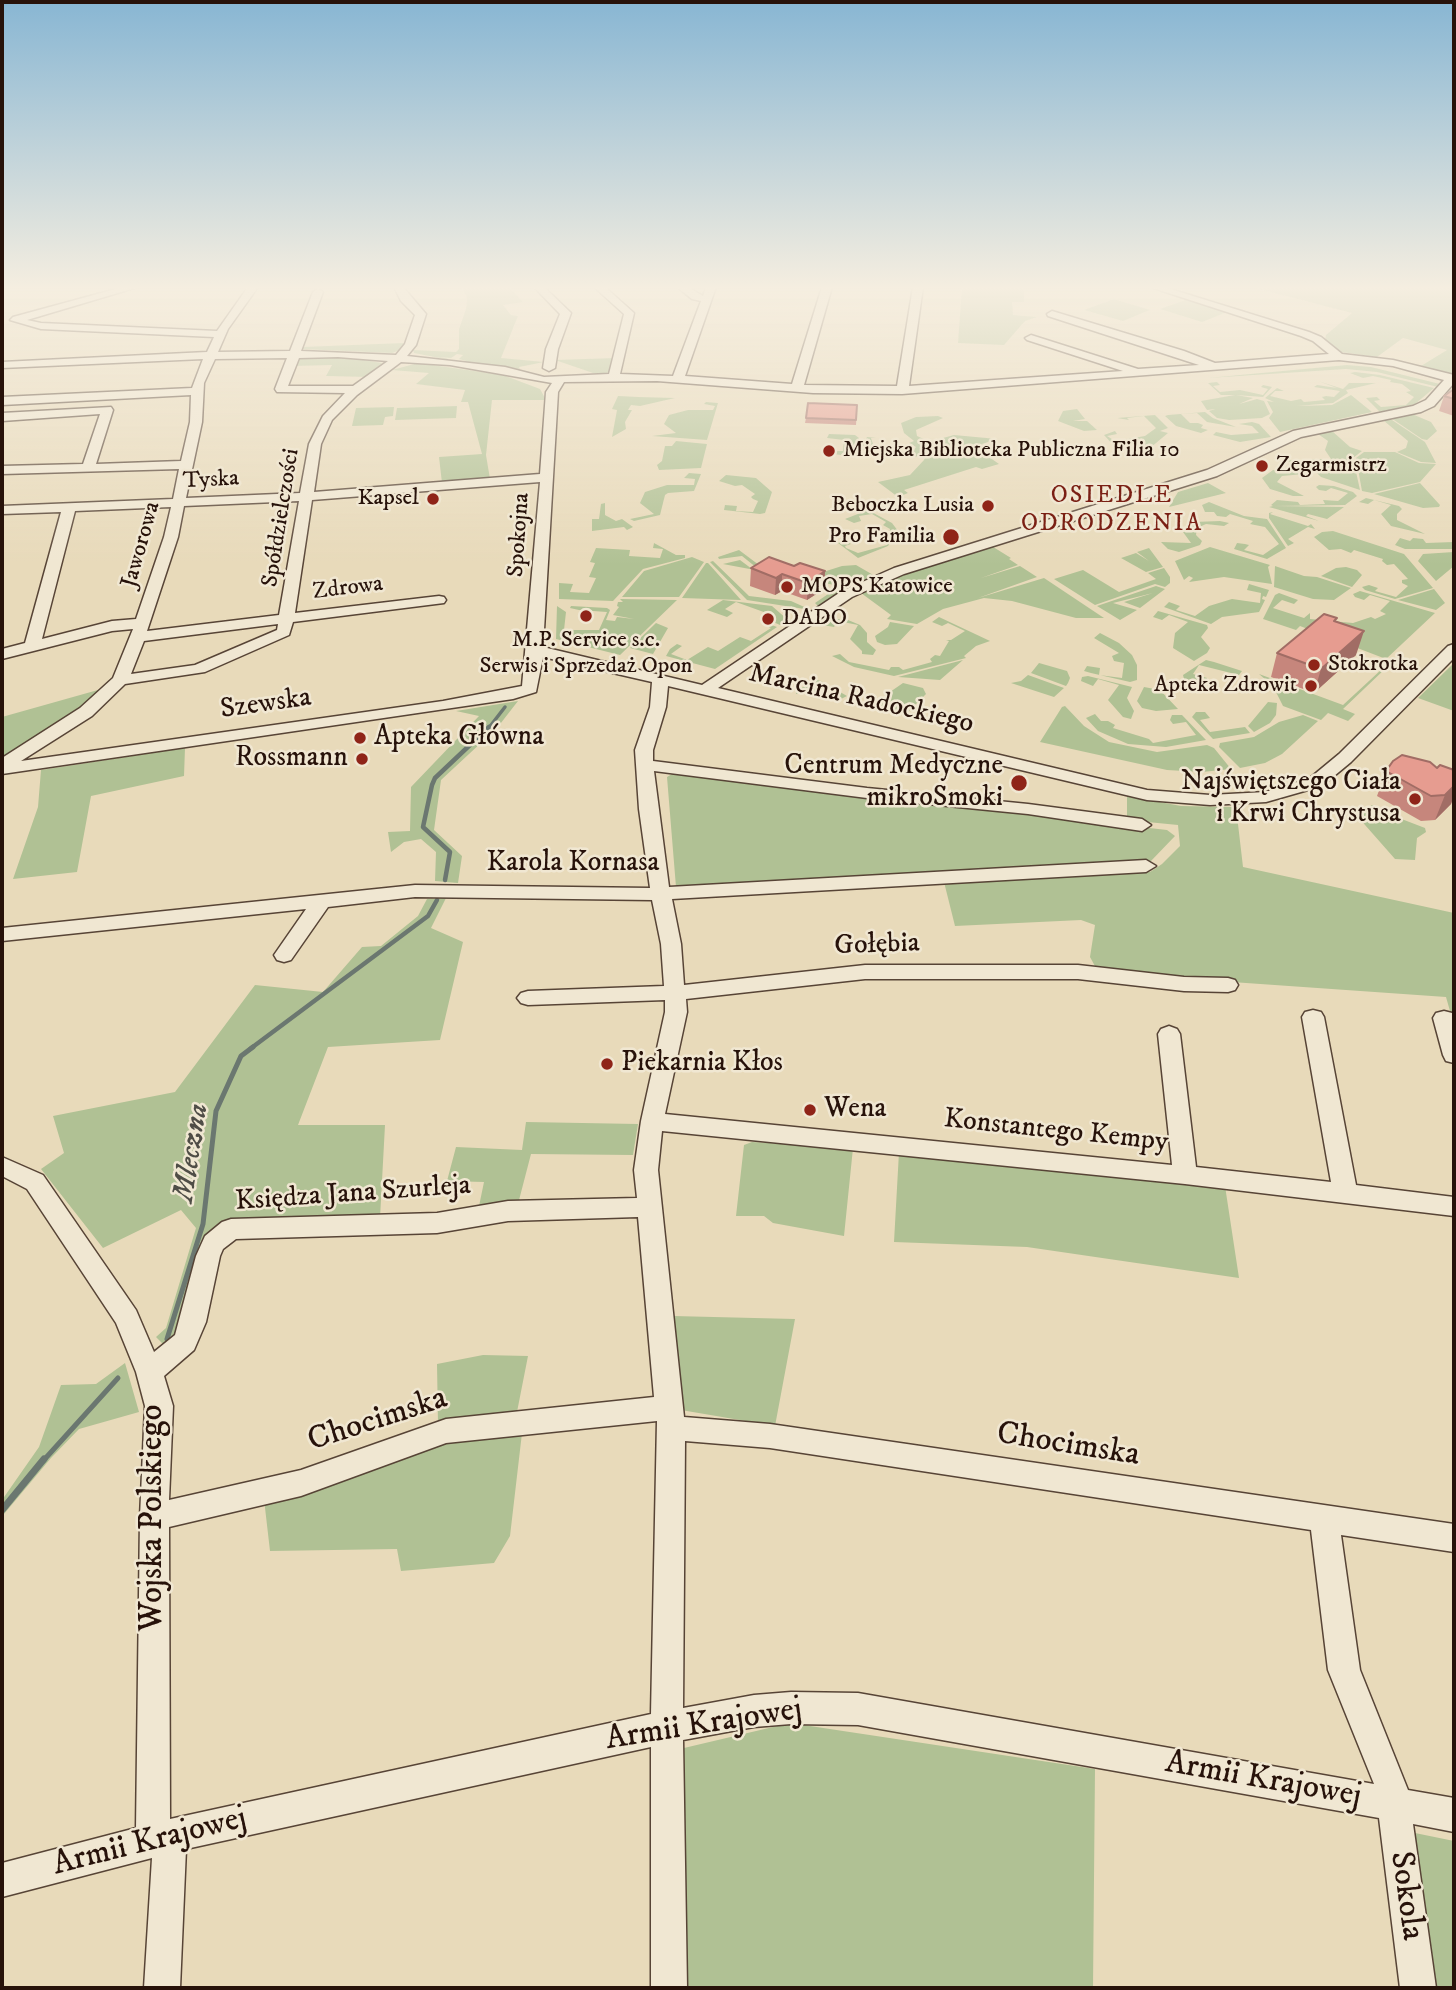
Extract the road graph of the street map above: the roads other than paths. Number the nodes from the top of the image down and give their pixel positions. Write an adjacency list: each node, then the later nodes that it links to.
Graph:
1 (200, 380): 14 (street, Jaworowa)
2 (285, 380): 12 (street)
3 (370, 380): 12 (street, Spółdzielczości)
4 (544, 380): 15 (street)
5 (560, 380): 15 (street, Spokojna)
6 (689, 380): 11 (street)
7 (799, 380): 11 (street)
8 (904, 380): 13 (street)
9 (1043, 380): 13 (street)
10 (1452, 380): 36 (street)
11 (797, 388): 13 (street)
12 (356, 390): 22 (street, Spółdzielczości)
13 (902, 390)
14 (195, 391): 16 (street); 18 (street, Jaworowa)
15 (552, 392): 21 (street, Spokojna)
16 (2, 401)
17 (2, 417): 19 (street)
18 (185, 465): 19 (street); 23 (street, Jaworowa)
19 (88, 468): 20 (street)
20 (2, 470)
21 (547, 478): 22 (street, Tyska); 31 (street, Spokojna)
22 (304, 496): 23 (street, Tyska); 27 (street, Spółdzielczości)
23 (178, 504): 24 (street, Tyska); 28 (street, Jaworowa)
24 (69, 507): 25 (street, Tyska); 29 (street)
25 (2, 510)
26 (439, 600): 27 (street, Zdrowa)
27 (287, 620): 28 (street, Zdrowa); 34 (street, Spółdzielczości)
28 (141, 630): 29 (street, Zdrowa); 34 (street, Jaworowa)
29 (32, 646): 32 (street, Zdrowa)
30 (1454, 649): 36 (street, Marcina Radockiego)
31 (535, 650): 33 (street, Marcina Radockiego); 35 (street, Spokojna)
32 (2, 654)
33 (660, 678): 36 (street, Marcina Radockiego); 37 (street)
34 (120, 680): 38 (street, Jaworowa)
35 (533, 682): 38 (street, Szewska)
36 (706, 689)
37 (645, 765): 39 (street); 41 (street)
38 (2, 768)
39 (1142, 825)
40 (1146, 866): 41 (street, Karola Kornasa)
41 (660, 894): 42 (street, Karola Kornasa); 46 (street)
42 (323, 899): 43 (street, Karola Kornasa); 44 (street)
43 (2, 935)
44 (284, 956)
45 (1228, 985): 46 (street, Gołębia)
46 (675, 993): 47 (street, Gołębia); 52 (street)
47 (528, 998)
48 (1313, 1017): 55 (street)
49 (1444, 1017): 51 (street)
50 (1169, 1034): 54 (street)
51 (1454, 1055)
52 (652, 1121): 54 (street, Konstantego Kempy); 57 (street)
53 (2, 1166): 58 (street, Wojska Polskiego)
54 (1185, 1175): 55 (street, Konstantego Kempy)
55 (1345, 1193): 56 (street, Konstantego Kempy)
56 (1454, 1206)
57 (650, 1207): 58 (street, Księdza Jana Szurleja); 59 (street)
58 (149, 1372): 60 (street, Wojska Polskiego)
59 (670, 1418): 60 (street, Chocimska); 61 (street, Chocimska); 63 (street)
60 (153, 1517): 66 (street, Wojska Polskiego)
61 (1324, 1518): 62 (street, Chocimska); 64 (street, Sokola)
62 (1454, 1538)
63 (667, 1727): 64 (street, Armii Krajowej); 66 (street, Armii Krajowej); 69 (street)
64 (1393, 1804): 65 (street, Armii Krajowej); 70 (street, Sokola)
65 (1454, 1815)
66 (161, 1838): 67 (street, Armii Krajowej); 68 (street, Wojska Polskiego)
67 (2, 1880)
68 (162, 1988)
69 (669, 1988)
70 (1418, 1988)

